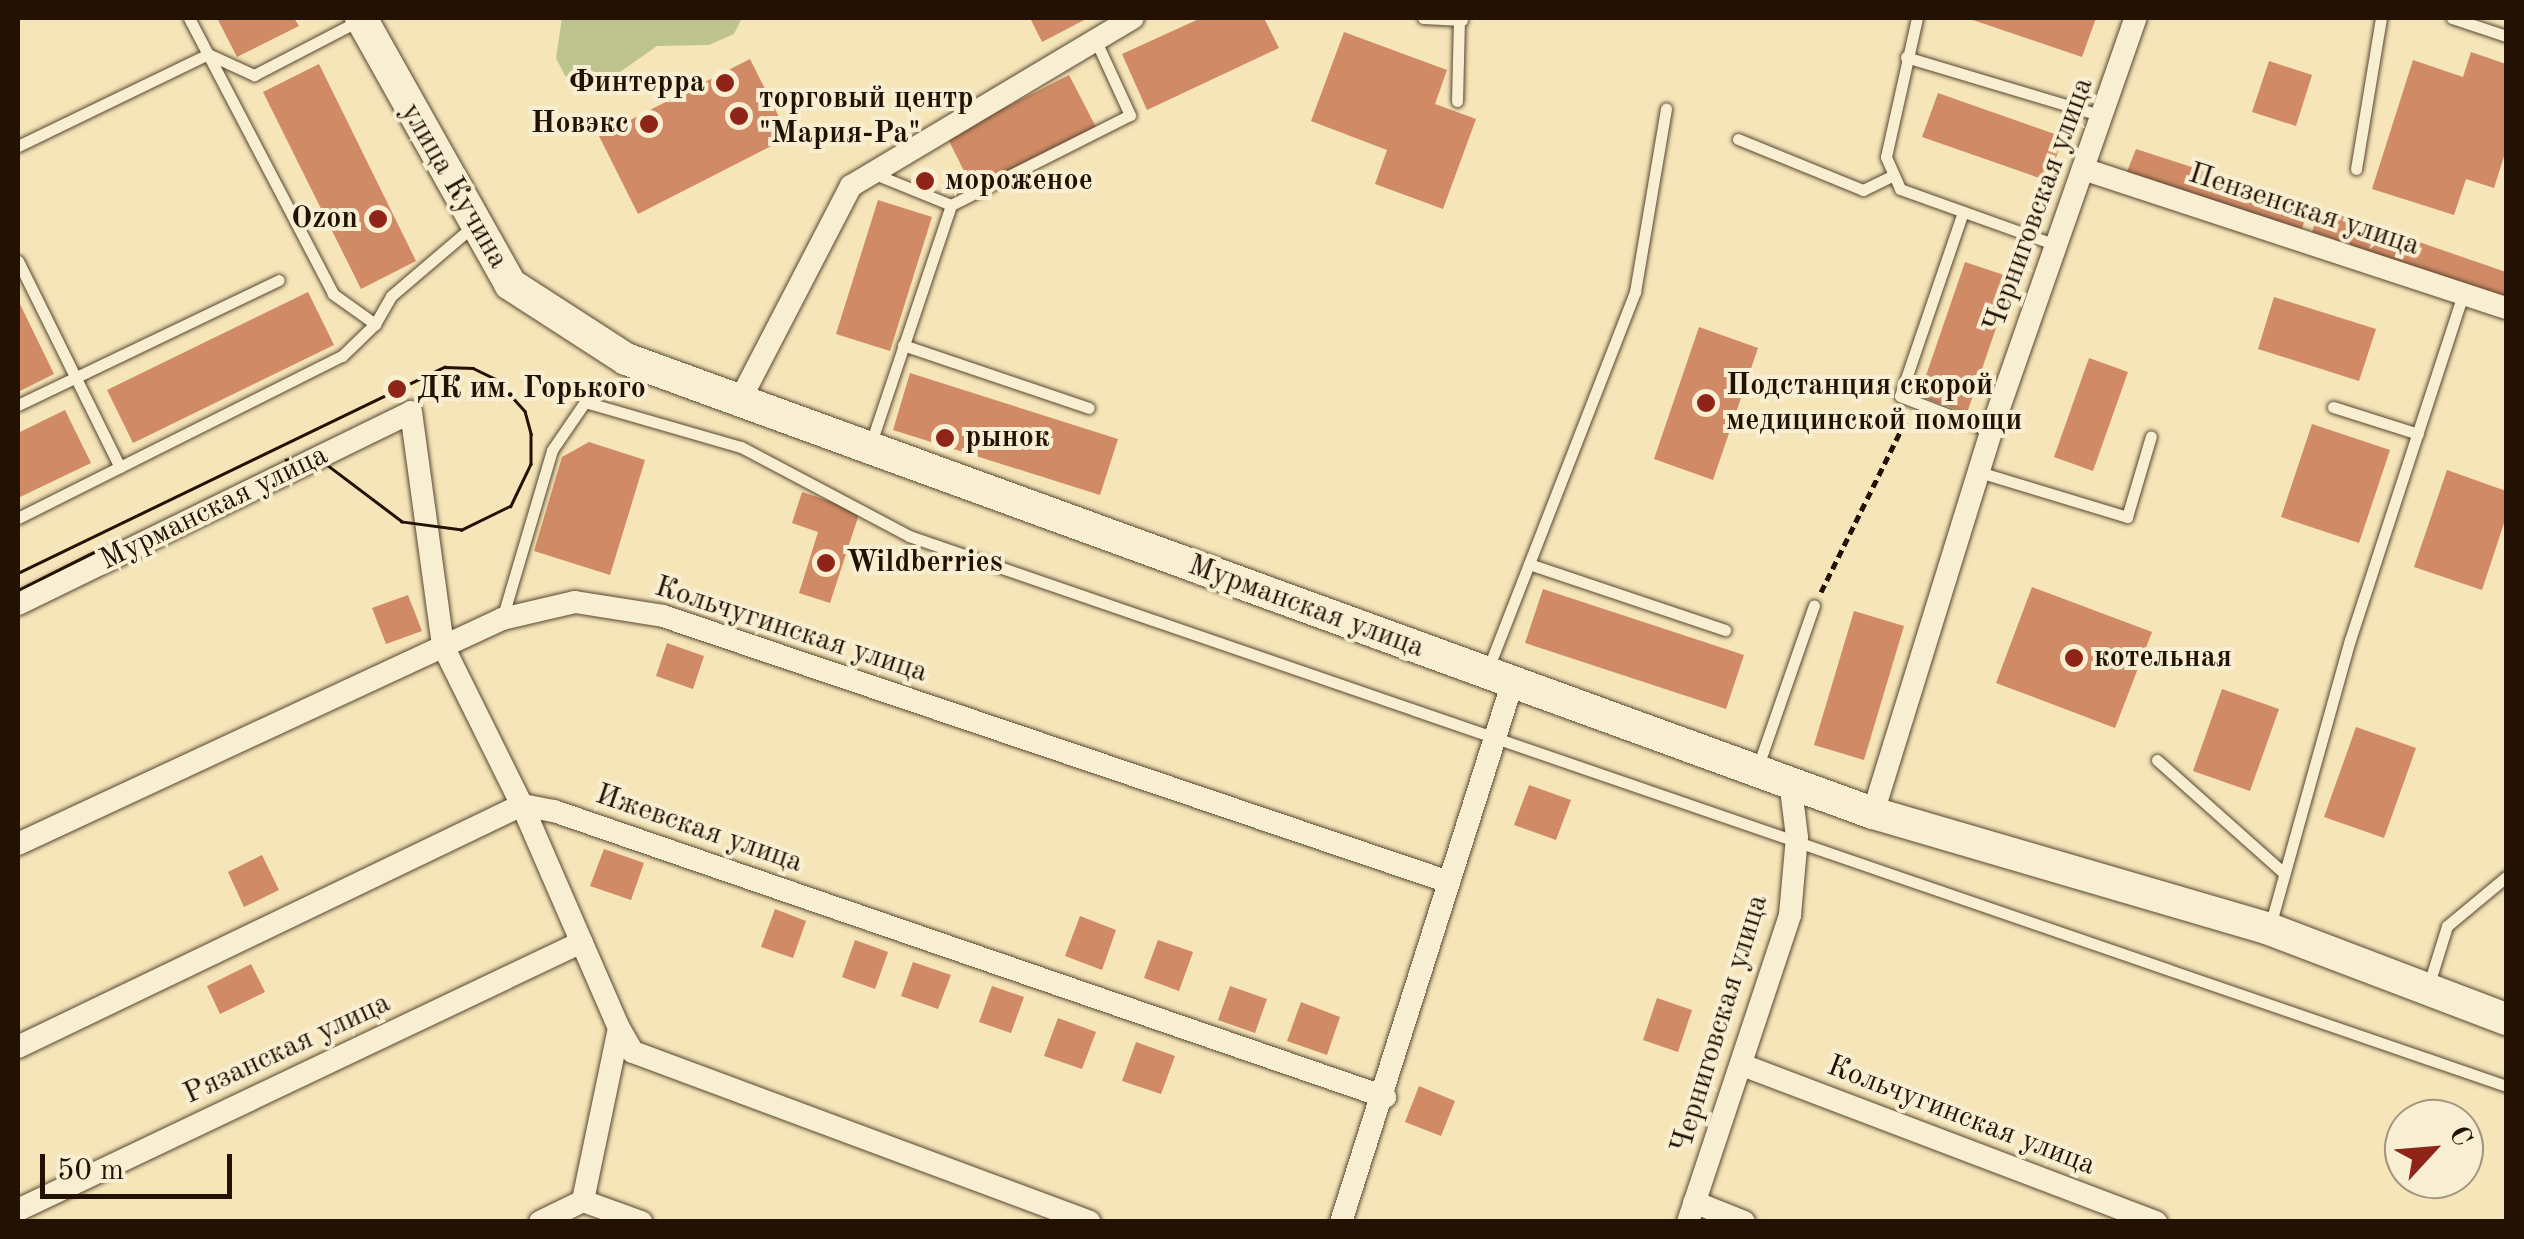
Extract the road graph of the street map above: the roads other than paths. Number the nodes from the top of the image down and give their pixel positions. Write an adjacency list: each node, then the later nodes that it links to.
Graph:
1 (189, 18): 12 (lane)
2 (361, 18): 12 (lane); 25 (main road, улица Кучина)
3 (1133, 18): 11 (street)
4 (1423, 18): 9 (lane)
5 (1916, 18): 13 (lane)
6 (2136, 18): 16 (street, Черниговская улица)
7 (2381, 18): 20 (lane)
8 (2452, 18): 10 (lane)
9 (1463, 19): 14 (lane)
10 (2506, 36)
11 (1095, 39): 21 (street); 23 (lane)
12 (208, 54): 18 (lane); 31 (lane)
13 (1906, 57): 16 (lane); 22 (lane)
14 (1457, 102)
15 (1666, 109): 45 (lane)
16 (2104, 117): 19 (street, Черниговская улица)
17 (1738, 139): 22 (lane)
18 (18, 146)
19 (2083, 169): 26 (street, Черниговская улица); 29 (street, Пензенская улица)
20 (2356, 169)
21 (872, 173): 23 (lane); 34 (street)
22 (1894, 174): 24 (lane)
23 (951, 205): 32 (lane)
24 (1963, 212): 26 (lane); 38 (lane)
25 (472, 227): 31 (lane); 34 (main road, улица Кучина)
26 (2056, 245): 38 (street, Черниговская улица)
27 (18, 261): 33 (lane)
28 (279, 280): 33 (lane)
29 (2464, 294): 30 (street, Пензенская улица); 39 (lane)
30 (2506, 308)
31 (375, 324): 42 (lane)
32 (904, 345): 37 (lane); 41 (lane)
33 (75, 376): 35 (lane); 42 (lane)
34 (740, 400): 41 (main road, Мурманская улица)
35 (18, 405)
36 (2334, 407): 39 (lane)
37 (1089, 408)
38 (1991, 431): 43 (street, Черниговская улица)
39 (2418, 434): 60 (lane)
40 (2151, 436): 43 (lane)
41 (870, 447): 51 (main road, Мурманская улица)
42 (120, 468): 44 (lane)
43 (1978, 472): 57 (street, Черниговская улица)
44 (18, 518)
45 (1529, 564): 49 (lane); 51 (lane)
46 (18, 604): 50 (street, Мурманская улица)
47 (1814, 605): 54 (lane)
48 (502, 619): 50 (street, Кольчугинская улица); 52 (lane); 62 (street, Кольчугинская улица)
49 (1725, 630)
50 (443, 646): 56 (street); 59 (street, Кольчугинская улица)
51 (1500, 677): 52 (street); 54 (main road, Мурманская улица)
52 (1495, 738): 58 (lane); 62 (street)
53 (2157, 760): 60 (lane)
54 (1758, 767): 55 (main road, Мурманская улица)
55 (1790, 782): 57 (main road, Мурманская улица); 58 (street, Черниговская улица)
56 (522, 805): 64 (street); 68 (street); 71 (street, Ижевская улица)
57 (1873, 813): 63 (main road, Мурманская улица)
58 (1797, 837): 69 (street, Черниговская улица); 70 (lane)
59 (18, 844)
60 (2284, 873): 63 (lane)
61 (2506, 877): 65 (lane)
62 (1449, 882): 71 (street)
63 (2269, 929): 65 (main road, Мурманская улица)
64 (582, 942): 67 (street); 73 (street, Рязанская улица)
65 (2428, 987): 66 (main road, Мурманская улица)
66 (2506, 1019)
67 (619, 1028): 72 (street); 77 (street)
68 (18, 1048)
69 (1745, 1066): 74 (street, Черниговская улица); 80 (street, Кольчугинская улица)
70 (2506, 1086)
71 (1384, 1098): 78 (street)
72 (583, 1201): 75 (street); 76 (street)
73 (18, 1210)
74 (1691, 1212): 79 (street)
75 (540, 1222)
76 (641, 1222)
77 (1089, 1222)
78 (1340, 1222)
79 (1744, 1222)
80 (2156, 1222)

